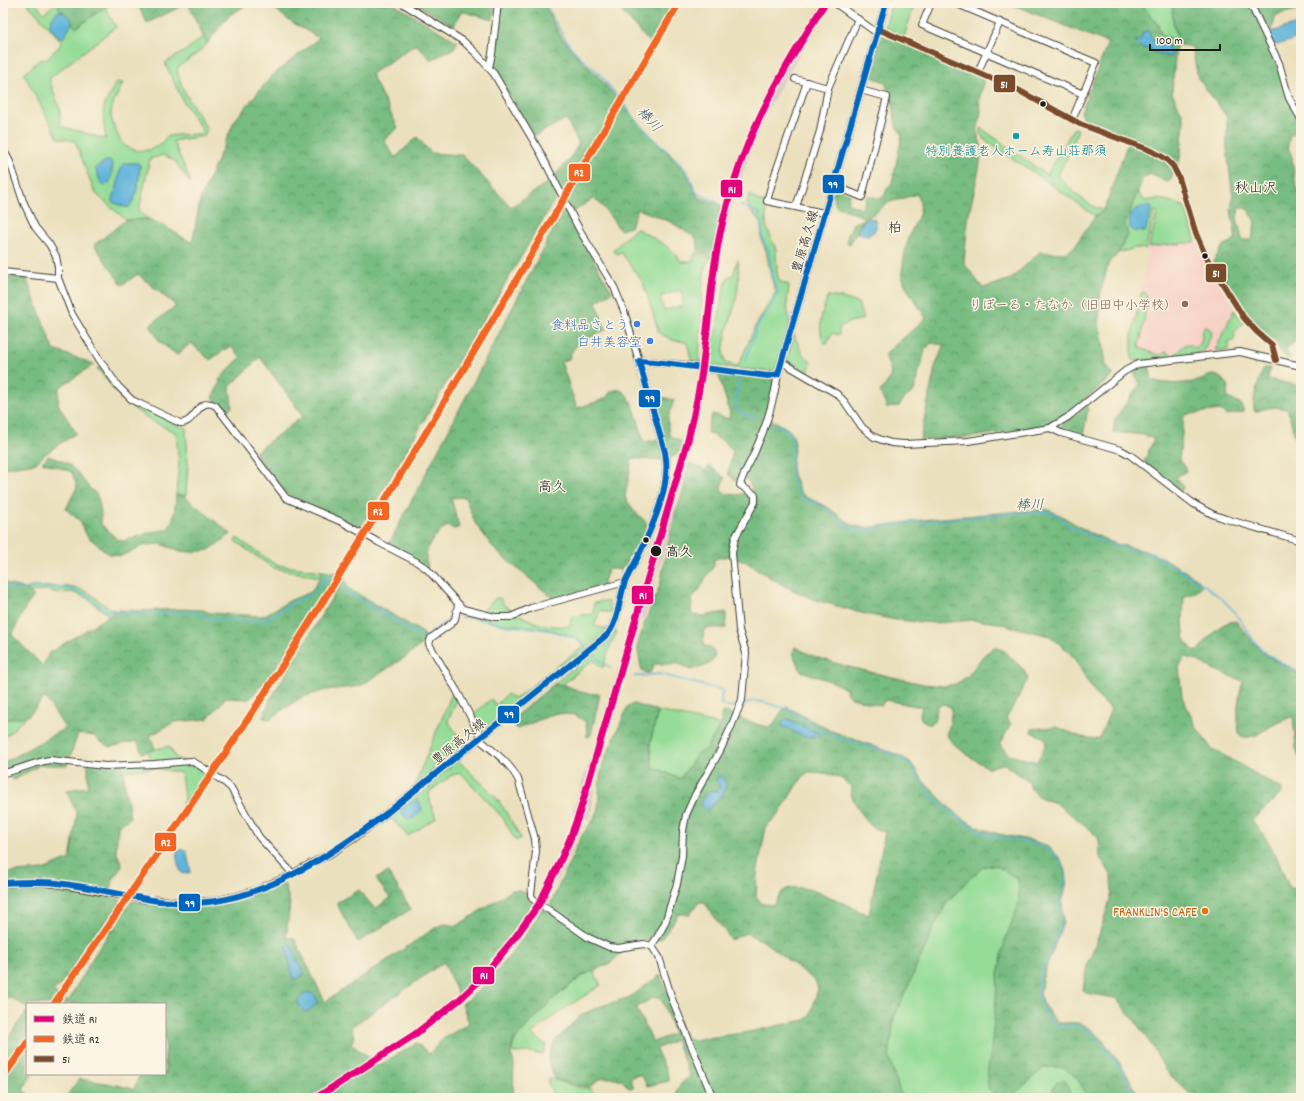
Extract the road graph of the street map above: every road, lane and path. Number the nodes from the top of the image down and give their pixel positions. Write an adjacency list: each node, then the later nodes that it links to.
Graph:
1 (402, 3): 12 (street)
2 (498, 3): 12 (street)
3 (835, 3): 8 (street)
4 (886, 3): 10 (main road, 豊原高久線)
5 (931, 3): 11 (street)
6 (955, 3): 9 (street)
7 (1250, 3): 19 (street)
8 (858, 19): 10 (street); 16 (street)
9 (1000, 22): 11 (street); 18 (street)
10 (878, 31): 13 (street); 17 (main road, 豊原高久線)
11 (987, 52): 13 (street); 18 (street)
12 (489, 67): 28 (street)
13 (978, 72): 20 (street)
14 (795, 79): 15 (street)
15 (807, 82): 16 (street); 23 (street)
16 (828, 88): 23 (street)
17 (860, 90): 22 (main road, 豊原高久線); 22 (street)
18 (1083, 94): 20 (street)
19 (1301, 119)
20 (1072, 120): 27 (street)
21 (3, 149): 26 (street)
22 (833, 185): 24 (main road, 豊原高久線)
23 (796, 207): 24 (street)
24 (824, 214): 29 (main road, 豊原高久線)
25 (3, 272): 26 (street)
26 (58, 278): 37 (street)
27 (1276, 360): 30 (street); 34 (street)
28 (639, 361): 31 (main road); 36 (main road, 豊原高久線)
29 (782, 362): 33 (main road, 豊原高久線); 34 (street)
30 (1301, 366)
31 (699, 367)
32 (710, 369): 33 (main road)
33 (778, 374): 42 (street)
34 (1050, 428): 35 (street)
35 (1301, 541)
36 (625, 582): 37 (street); 38 (main road, 豊原高久線)
37 (458, 605): 38 (street)
38 (480, 738): 40 (main road, 豊原高久線); 42 (street)
39 (3, 773): 40 (street)
40 (293, 874): 41 (main road, 豊原高久線)
41 (3, 883)
42 (651, 946): 43 (street)
43 (713, 1098)

